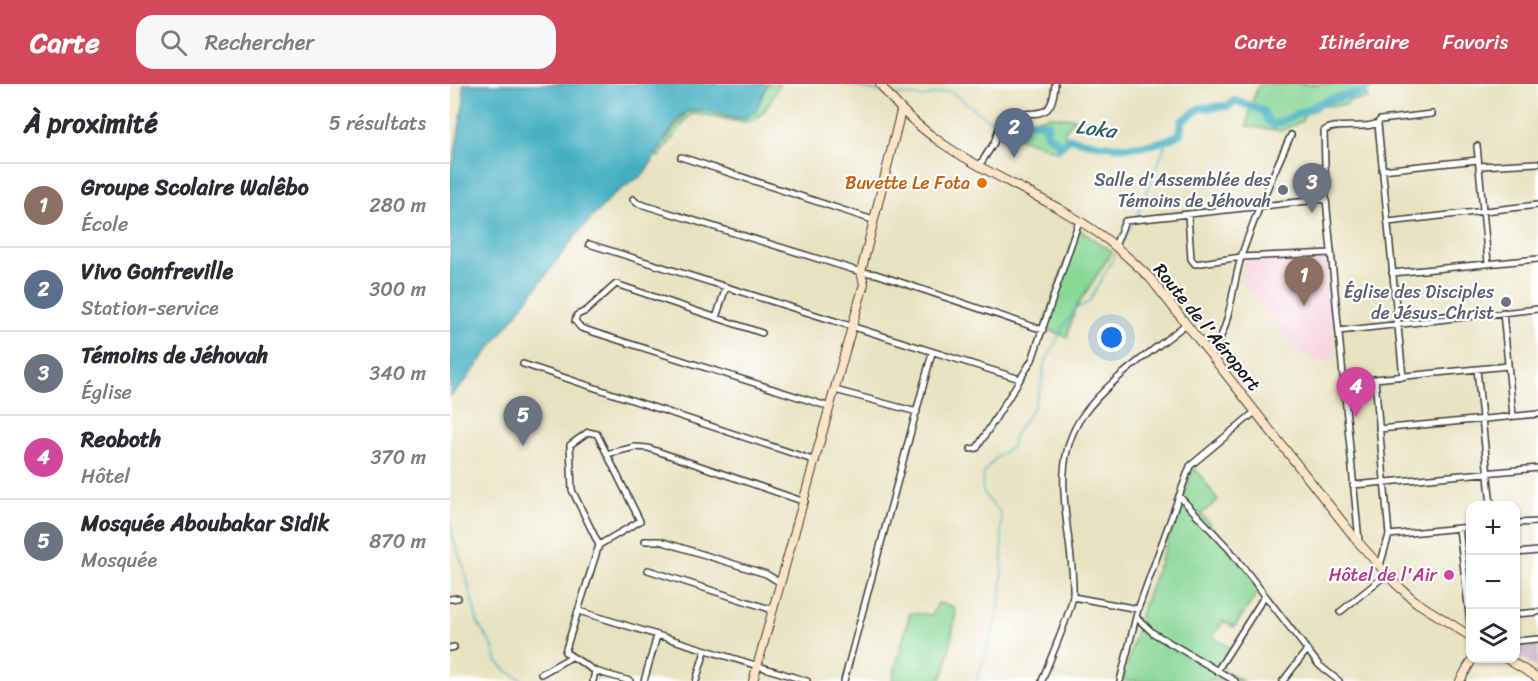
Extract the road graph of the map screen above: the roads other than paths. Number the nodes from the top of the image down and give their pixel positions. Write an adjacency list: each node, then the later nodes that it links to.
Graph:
1 (880, 84): 3 (main road, Route de l'Aéroport)
2 (1055, 84): 11 (street)
3 (901, 111): 11 (main road, Route de l'Aéroport); 19 (main road)
4 (1432, 114): 5 (street)
5 (1378, 124): 12 (street); 14 (street)
6 (1291, 135): 16 (street)
7 (1477, 146): 9 (street)
8 (681, 157): 19 (street)
9 (1478, 163): 10 (street); 12 (street); 17 (street)
10 (1538, 163)
11 (979, 166): 20 (main road, Route de l'Aéroport)
12 (1382, 170): 21 (street)
13 (633, 199): 28 (street)
14 (1326, 199): 16 (street); 24 (street)
15 (1538, 204): 17 (street)
16 (1258, 208): 18 (street); 25 (street)
17 (1483, 211): 21 (street); 27 (street)
18 (1188, 215): 23 (street); 25 (street)
19 (873, 220): 28 (main road)
20 (1079, 221): 23 (main road, Route de l'Aéroport); 37 (street)
21 (1388, 222): 29 (street)
22 (589, 244): 30 (street)
23 (1115, 246): 34 (main road, Route de l'Aéroport)
24 (1331, 253): 25 (street); 38 (street)
25 (1241, 257): 41 (street)
26 (1538, 259): 27 (street)
27 (1488, 264): 29 (street)
28 (861, 272): 36 (main road); 37 (street)
29 (1392, 273): 35 (street)
30 (726, 287): 33 (street); 36 (street)
31 (1538, 309): 32 (street)
32 (1503, 312): 35 (street); 43 (street)
33 (716, 318): 39 (street); 50 (street)
34 (1186, 324): 41 (main road, Route de l'Aéroport); 81 (street)
35 (1398, 325): 38 (street); 45 (street)
36 (851, 326): 40 (street); 49 (main road)
37 (1043, 330): 46 (street)
38 (1338, 331): 48 (street)
39 (762, 333)
40 (933, 353): 46 (street); 52 (street)
41 (1211, 355): 51 (main road, Route de l'Aéroport)
42 (523, 364): 59 (street)
43 (1508, 366): 44 (street); 54 (street)
44 (1478, 369): 45 (street); 55 (street)
45 (1403, 377): 47 (street)
46 (1020, 379): 57 (street)
47 (1375, 379): 48 (street); 56 (street)
48 (1344, 382): 63 (street)
49 (835, 390): 50 (main road); 52 (street)
50 (830, 407): 59 (main road)
51 (1256, 411): 64 (street); 73 (main road, Route de l'Aéroport)
52 (917, 412): 113 (street)
53 (1538, 414): 54 (street)
54 (1513, 416): 55 (street)
55 (1482, 419): 56 (street); 61 (street)
56 (1379, 429): 62 (street)
57 (971, 449)
58 (607, 454): 66 (street); 74 (street); 74 (street)
59 (816, 460): 66 (main road)
60 (1538, 468): 61 (street)
61 (1487, 472): 62 (street); 65 (street)
62 (1384, 482): 63 (street); 71 (street)
63 (1353, 485): 73 (street)
64 (1179, 496): 82 (street); 85 (street)
65 (1490, 501)
66 (805, 502): 80 (main road)
67 (1538, 522): 68 (street)
68 (1520, 523)
69 (1466, 527): 70 (street)
70 (1459, 528): 71 (street); 86 (street)
71 (1389, 535): 77 (street)
72 (645, 541): 80 (street)
73 (1359, 543): 77 (main road, Route de l'Aéroport)
74 (599, 545): 88 (street)
75 (1538, 551): 76 (street)
76 (1520, 553)
77 (1380, 565): 79 (main road, Route de l'Aéroport)
78 (648, 570): 87 (street)
79 (1387, 574): 89 (street); 93 (main road, Route de l'Aéroport)
80 (781, 583): 87 (main road)
81 (1073, 597): 85 (street); 114 (street)
82 (1264, 597): 97 (street); 103 (street)
83 (458, 598): 84 (street)
84 (450, 599)
85 (1138, 609): 92 (street)
86 (1468, 609)
87 (772, 610): 102 (main road)
88 (579, 611): 94 (street); 99 (street)
89 (1340, 612)
90 (1538, 612): 91 (street)
91 (1520, 614)
92 (1136, 617): 103 (street); 115 (street)
93 (1466, 633)
94 (657, 636): 98 (street); 109 (street)
95 (1538, 639): 96 (street)
96 (1520, 641)
97 (1307, 650): 117 (street); 118 (street)
98 (705, 651): 102 (street); 110 (street)
99 (571, 657): 104 (street); 105 (street)
100 (1470, 663): 119 (main road)
101 (1513, 663): 106 (main road)
102 (757, 667): 111 (main road); 112 (street)
103 (1217, 670): 116 (street)
104 (595, 671): 107 (street); 108 (street)
105 (541, 674)
106 (1538, 678)
107 (593, 681)
108 (630, 681)
109 (644, 681)
110 (696, 681)
111 (753, 681)
112 (807, 681)
113 (844, 681)
114 (1042, 681)
115 (1119, 681)
116 (1235, 681)
117 (1283, 681)
118 (1339, 681)
119 (1460, 681)

